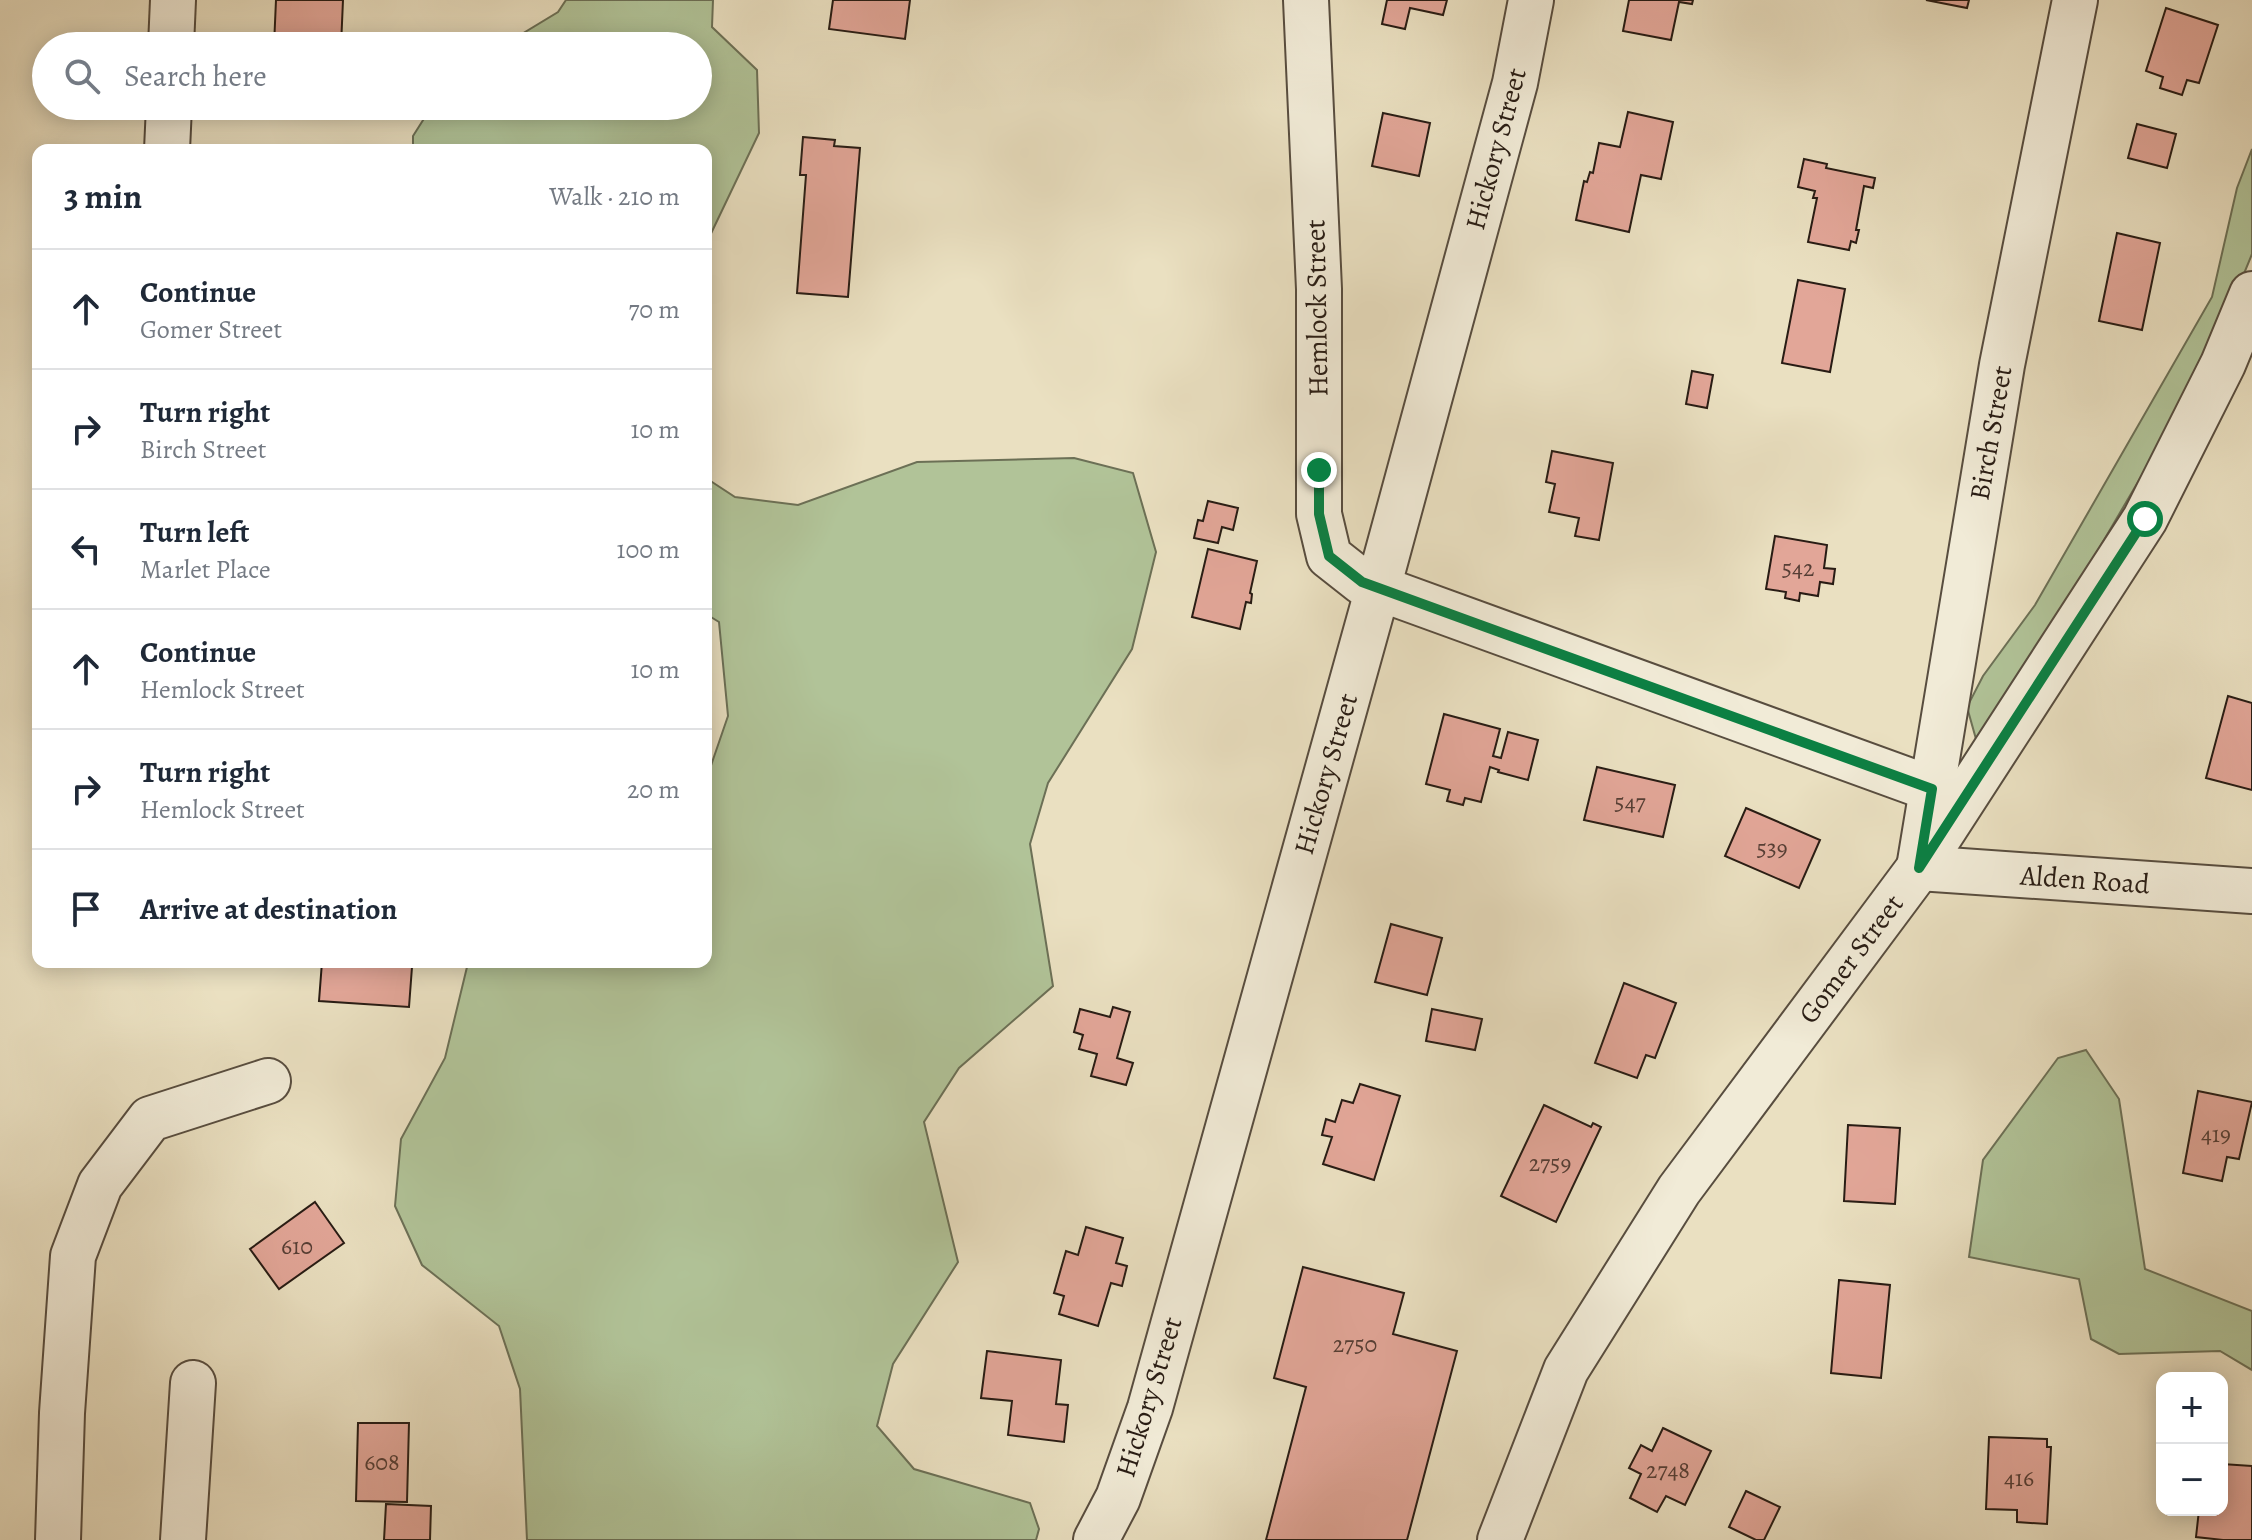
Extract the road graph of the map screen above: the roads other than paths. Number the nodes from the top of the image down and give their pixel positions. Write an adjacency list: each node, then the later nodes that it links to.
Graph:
1 (173, 0): 5 (street)
2 (1306, 0): 9 (street, Hemlock Street)
3 (1531, 0): 9 (street, Hickory Street)
4 (2075, 0): 10 (street, Birch Street)
5 (172, 32)
6 (168, 120): 7 (street)
7 (167, 144)
8 (2252, 294): 11 (street, Gomer Street)
9 (1378, 588): 10 (street, Hemlock Street); 17 (street, Hickory Street)
10 (1932, 789): 11 (street, Birch Street)
11 (1919, 868): 12 (street, Alden Road); 18 (street, Gomer Street)
12 (2252, 891)
13 (268, 1081): 15 (street)
14 (193, 1383): 16 (street)
15 (58, 1540)
16 (183, 1540)
17 (1096, 1540)
18 (1500, 1540)

